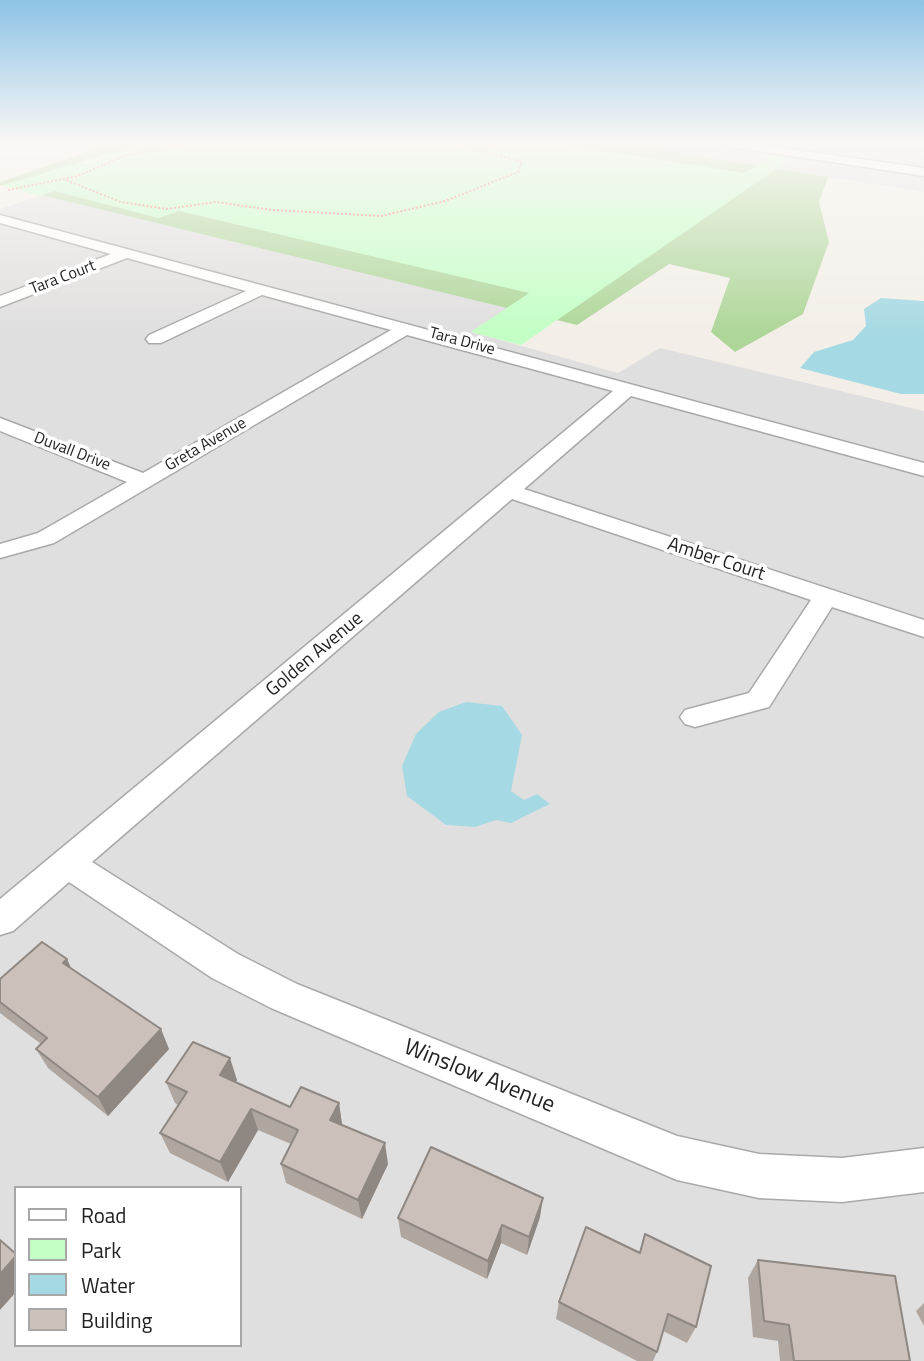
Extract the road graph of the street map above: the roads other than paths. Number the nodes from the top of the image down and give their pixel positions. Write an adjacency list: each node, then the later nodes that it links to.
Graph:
1 (0, 219): 2 (street, Tara Drive)
2 (126, 253): 3 (street, Tara Drive); 4 (street, Tara Court)
3 (262, 289): 5 (street, Tara Drive); 6 (street)
4 (0, 302)
5 (407, 327): 7 (street, Tara Drive); 10 (street, Greta Avenue)
6 (155, 339)
7 (629, 388): 9 (street, Tara Drive); 11 (street, Golden Avenue)
8 (0, 424): 10 (street, Duvall Drive)
9 (924, 470)
10 (145, 481): 12 (street, Greta Avenue)
11 (509, 491): 13 (street, Amber Court); 16 (street, Golden Avenue)
12 (0, 551)
13 (826, 596): 14 (street, Amber Court); 15 (street)
14 (924, 629)
15 (695, 717)
16 (68, 864): 17 (street, Golden Avenue); 18 (street, Winslow Avenue)
17 (0, 920)
18 (924, 1170)

